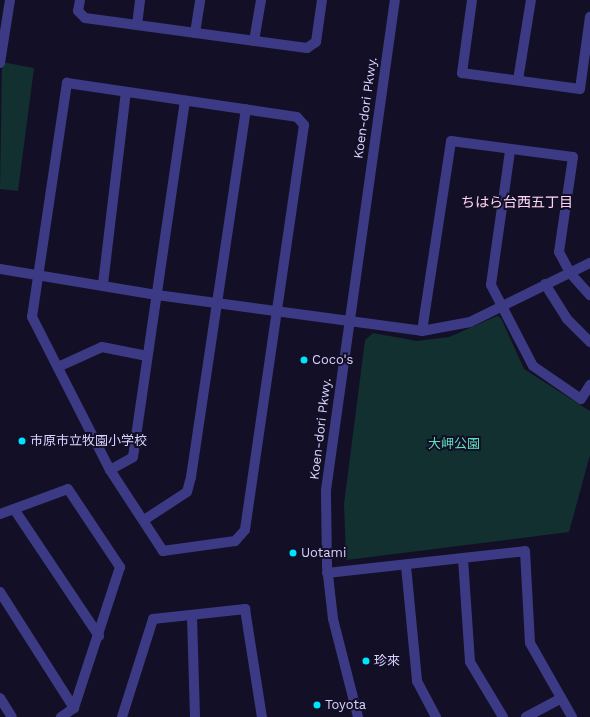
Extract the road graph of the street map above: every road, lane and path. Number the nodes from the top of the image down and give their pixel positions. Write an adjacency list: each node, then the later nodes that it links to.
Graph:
1 (10, 0): 14 (street)
2 (80, 0): 11 (street)
3 (140, 0): 11 (street)
4 (200, 0): 12 (street)
5 (261, 0): 13 (street)
6 (322, 0): 13 (street)
7 (396, 0): 31 (street, Koen-dori Pkwy.)
8 (472, 0): 15 (street)
9 (531, 0): 15 (street)
10 (590, 17): 15 (street)
11 (137, 25): 12 (street)
12 (195, 33): 13 (street)
13 (254, 41)
14 (0, 64)
15 (518, 80)
16 (126, 92): 17 (street); 23 (street); 24 (street)
17 (185, 102): 18 (street); 27 (street)
18 (246, 109): 28 (street); 30 (street)
19 (510, 151): 22 (street); 29 (street); 32 (street)
20 (590, 263): 22 (street)
21 (0, 269): 23 (street)
22 (570, 273): 25 (street); 26 (street)
23 (39, 275): 24 (street); 35 (street)
24 (103, 284): 27 (street)
25 (545, 284): 29 (street); 33 (street)
26 (590, 294)
27 (157, 295): 28 (street); 34 (street)
28 (215, 302): 30 (street); 40 (street)
29 (501, 306): 32 (street); 36 (street)
30 (277, 310): 31 (street); 40 (street)
31 (349, 321): 32 (street); 43 (street, Koen-dori Pkwy.)
32 (422, 331)
33 (590, 342)
34 (147, 356): 35 (street); 37 (street)
35 (58, 367): 37 (street)
36 (590, 385)
37 (110, 470): 40 (street)
38 (14, 509): 39 (street); 46 (street); 46 (street)
39 (0, 514)
40 (144, 520)
41 (463, 559): 42 (street); 48 (street); 57 (street)
42 (406, 566): 43 (street); 56 (street)
43 (327, 573): 55 (street, Koen-dori Pkwy.)
44 (0, 592): 49 (street)
45 (192, 616): 52 (street); 53 (street); 54 (street)
46 (99, 636): 49 (street)
47 (0, 698): 50 (street)
48 (561, 698): 58 (street); 59 (street)
49 (74, 708): 51 (street)
50 (12, 717)
51 (61, 717)
52 (122, 717)
53 (195, 717)
54 (262, 717)
55 (358, 717)
56 (436, 717)
57 (503, 717)
58 (526, 717)
59 (572, 717)

